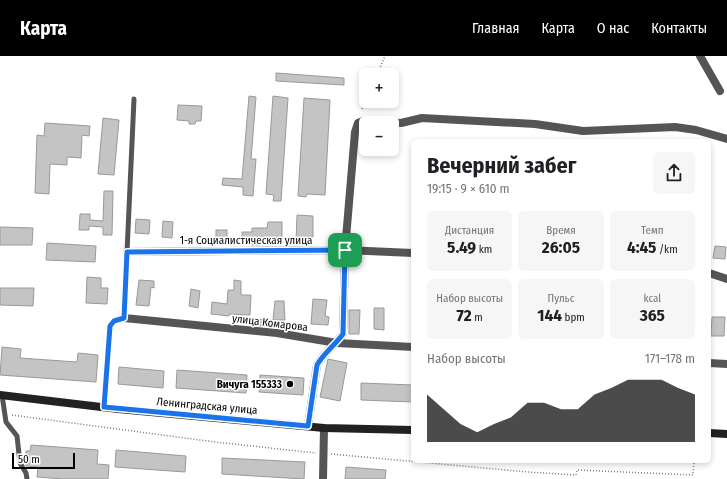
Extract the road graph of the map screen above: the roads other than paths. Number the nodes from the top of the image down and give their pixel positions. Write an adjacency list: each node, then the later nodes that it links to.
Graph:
1 (700, 56): 2 (street)
2 (720, 91)
3 (134, 99): 6 (lane)
4 (727, 139): 5 (street)
5 (345, 250): 6 (street, 1-я Социалистическая улица); 7 (street, 1-я Социалистическая улица); 11 (street)
6 (127, 252): 10 (lane)
7 (411, 253)
8 (711, 274): 9 (street)
9 (727, 279)
10 (124, 318): 11 (street, улица Комарова); 16 (lane)
11 (337, 343): 12 (street, улица Комарова); 17 (street)
12 (411, 347)
13 (711, 363): 14 (street)
14 (727, 364)
15 (1, 395): 16 (main road, Ленинградская улица); 22 (lane)
16 (104, 407): 17 (main road, Ленинградская улица)
17 (308, 426): 18 (main road, Ленинградская улица)
18 (324, 428): 19 (main road, Ленинградская улица); 23 (street)
19 (411, 430)
20 (711, 433): 21 (main road)
21 (727, 434)
22 (27, 479)
23 (323, 479)

